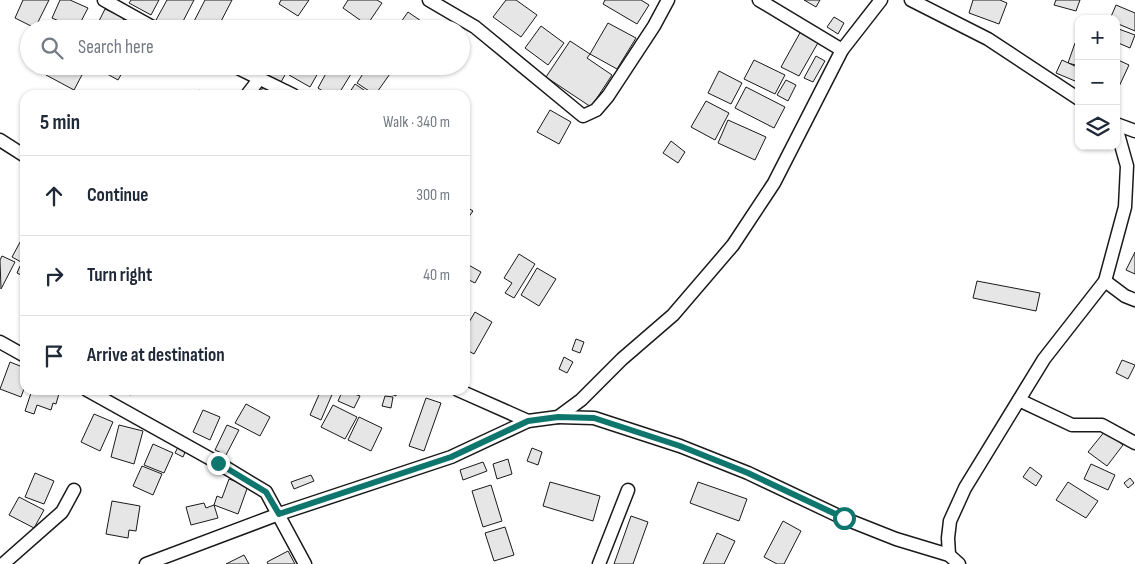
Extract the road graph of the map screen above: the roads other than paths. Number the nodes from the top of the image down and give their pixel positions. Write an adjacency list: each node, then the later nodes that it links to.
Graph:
1 (104, 0): 7 (street)
2 (429, 0): 8 (street)
3 (668, 0): 9 (street)
4 (759, 0): 10 (street)
5 (881, 0): 10 (street)
6 (911, 0): 15 (street)
7 (140, 20)
8 (463, 20)
9 (470, 24)
10 (842, 50): 28 (street)
11 (254, 75): 12 (street)
12 (260, 78): 13 (street); 14 (street)
13 (251, 90)
14 (283, 90)
15 (1075, 96)
16 (1120, 126): 17 (street)
17 (1135, 131)
18 (0, 140): 20 (street)
19 (1120, 140): 21 (street)
20 (20, 153)
21 (1105, 281): 22 (street); 27 (street)
22 (1135, 300)
23 (0, 342): 24 (street)
24 (20, 353)
25 (96, 395): 33 (street)
26 (469, 395): 29 (street)
27 (1019, 400): 30 (street); 34 (street)
28 (558, 417): 29 (street); 34 (street)
29 (528, 421): 33 (street)
30 (1135, 443)
31 (74, 490): 35 (street)
32 (628, 490): 38 (street)
33 (279, 514): 36 (street); 37 (street)
34 (954, 560)
35 (3, 564)
36 (146, 564)
37 (305, 564)
38 (599, 564)

